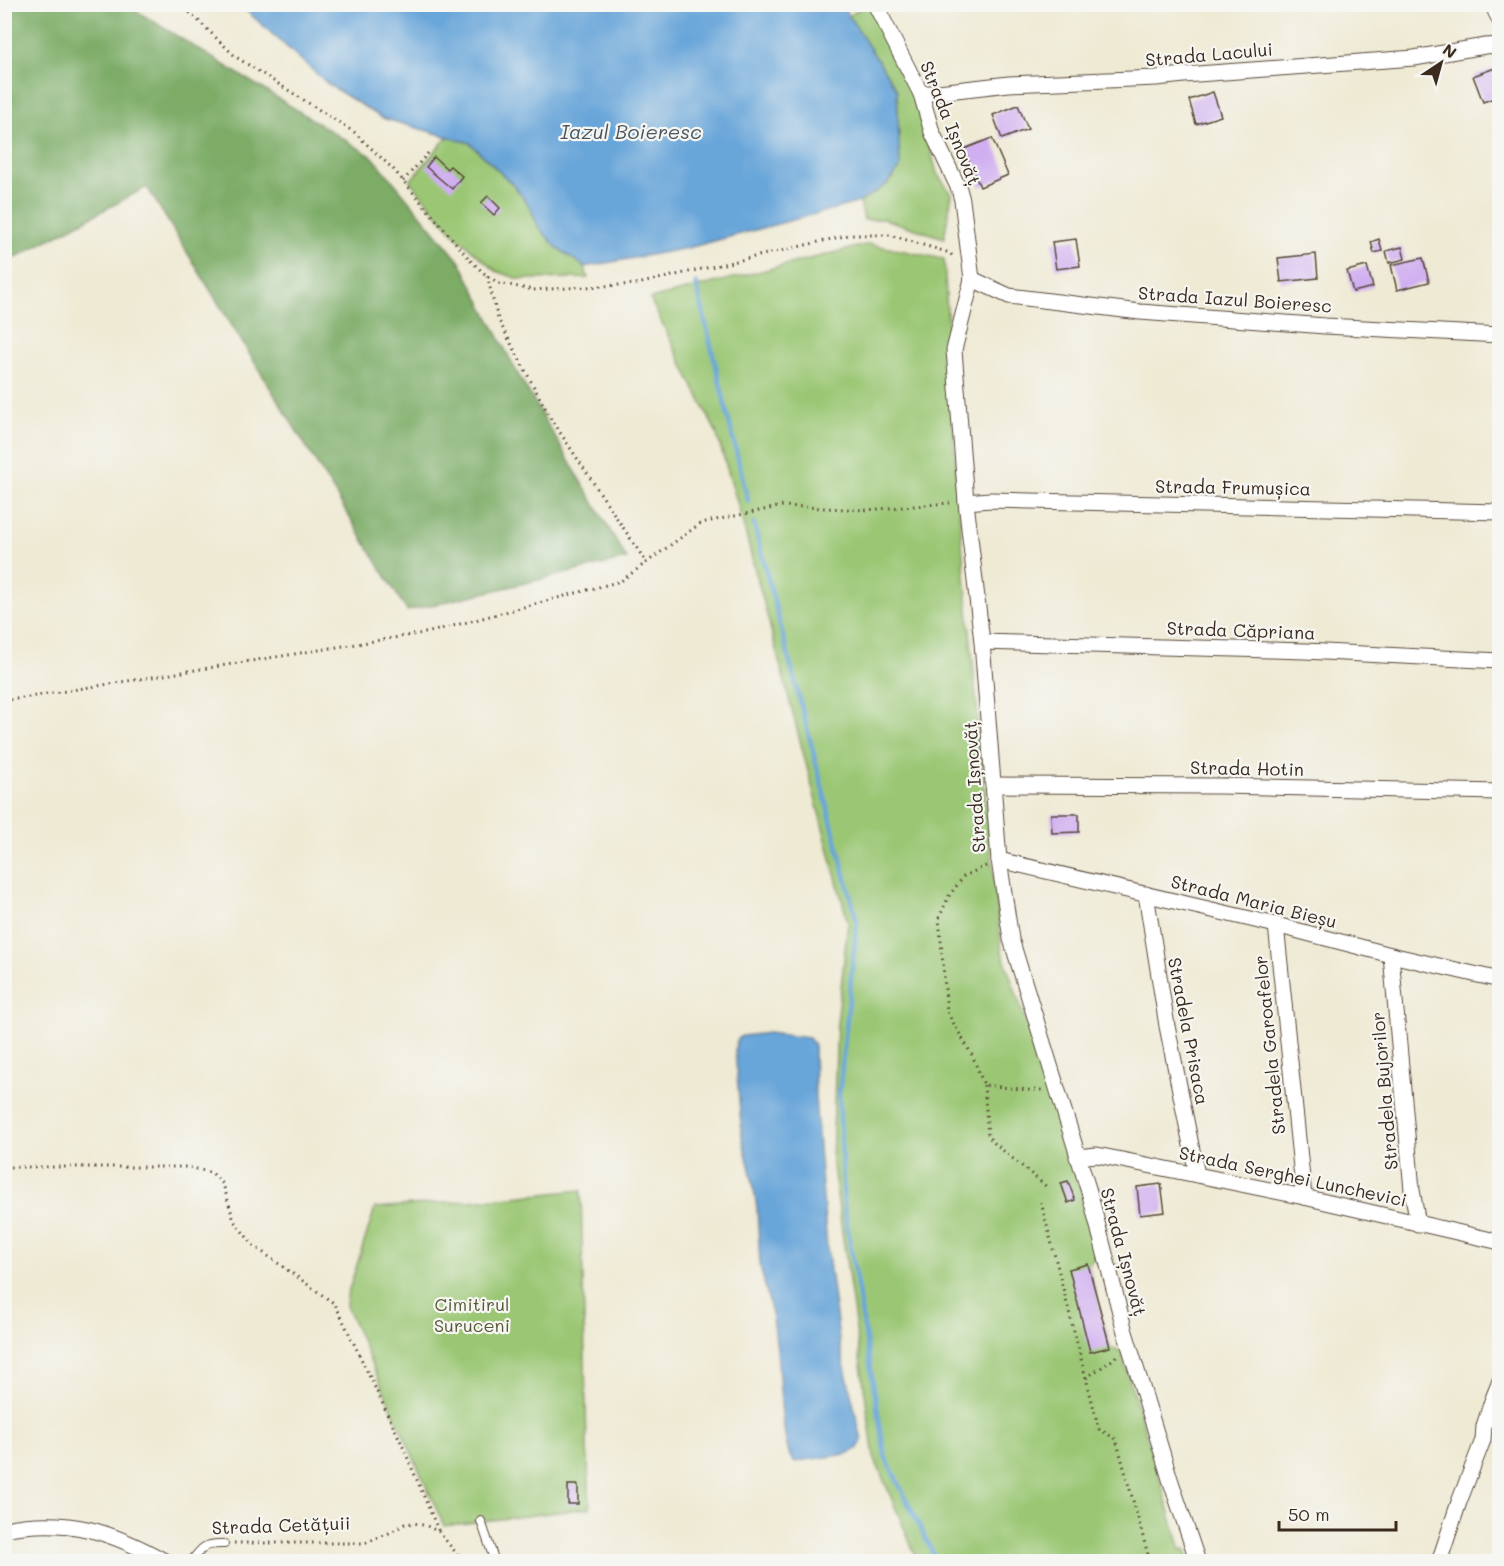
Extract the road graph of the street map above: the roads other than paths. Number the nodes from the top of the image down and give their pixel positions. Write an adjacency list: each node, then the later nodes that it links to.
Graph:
1 (875, 4): 5 (street, Strada Ișnovăț)
2 (1492, 4): 3 (street)
3 (1500, 21)
4 (1500, 45): 5 (street, Strada Lacului)
5 (921, 94): 6 (street, Strada Ișnovăț)
6 (972, 279): 7 (street, Strada Iazul Boieresc); 8 (street, Strada Ișnovăț)
7 (1500, 335)
8 (966, 502): 9 (street, Strada Frumușica); 10 (street, Strada Ișnovăț)
9 (1500, 512)
10 (982, 642): 11 (street, Strada Căpriana); 12 (street, Strada Ișnovăț)
11 (1500, 661)
12 (993, 785): 13 (street, Strada Hotin); 14 (street, Strada Ișnovăț)
13 (1500, 792)
14 (999, 860): 15 (street, Strada Maria Bieșu); 19 (street, Strada Ișnovăț)
15 (1146, 894): 16 (street, Strada Maria Bieșu); 20 (street, Stradela Prisaca)
16 (1275, 925): 17 (street, Strada Maria Bieșu); 21 (street, Stradela Garoafelor)
17 (1391, 955): 18 (street, Strada Maria Bieșu); 22 (street, Stradela Bujorilor)
18 (1500, 980)
19 (1077, 1157): 20 (street, Strada Serghei Lunchevici); 31 (street, Strada Ișnovăț)
20 (1197, 1174): 21 (street, Strada Serghei Lunchevici)
21 (1304, 1197): 22 (street, Strada Serghei Lunchevici)
22 (1418, 1224): 23 (street, Strada Serghei Lunchevici)
23 (1500, 1242)
24 (1500, 1380): 32 (street)
25 (480, 1521): 30 (lane)
26 (4, 1529): 28 (street)
27 (224, 1544): 29 (lane, Strada Cetățuii)
28 (166, 1562)
29 (191, 1562)
30 (495, 1562)
31 (1198, 1562)
32 (1439, 1562)

